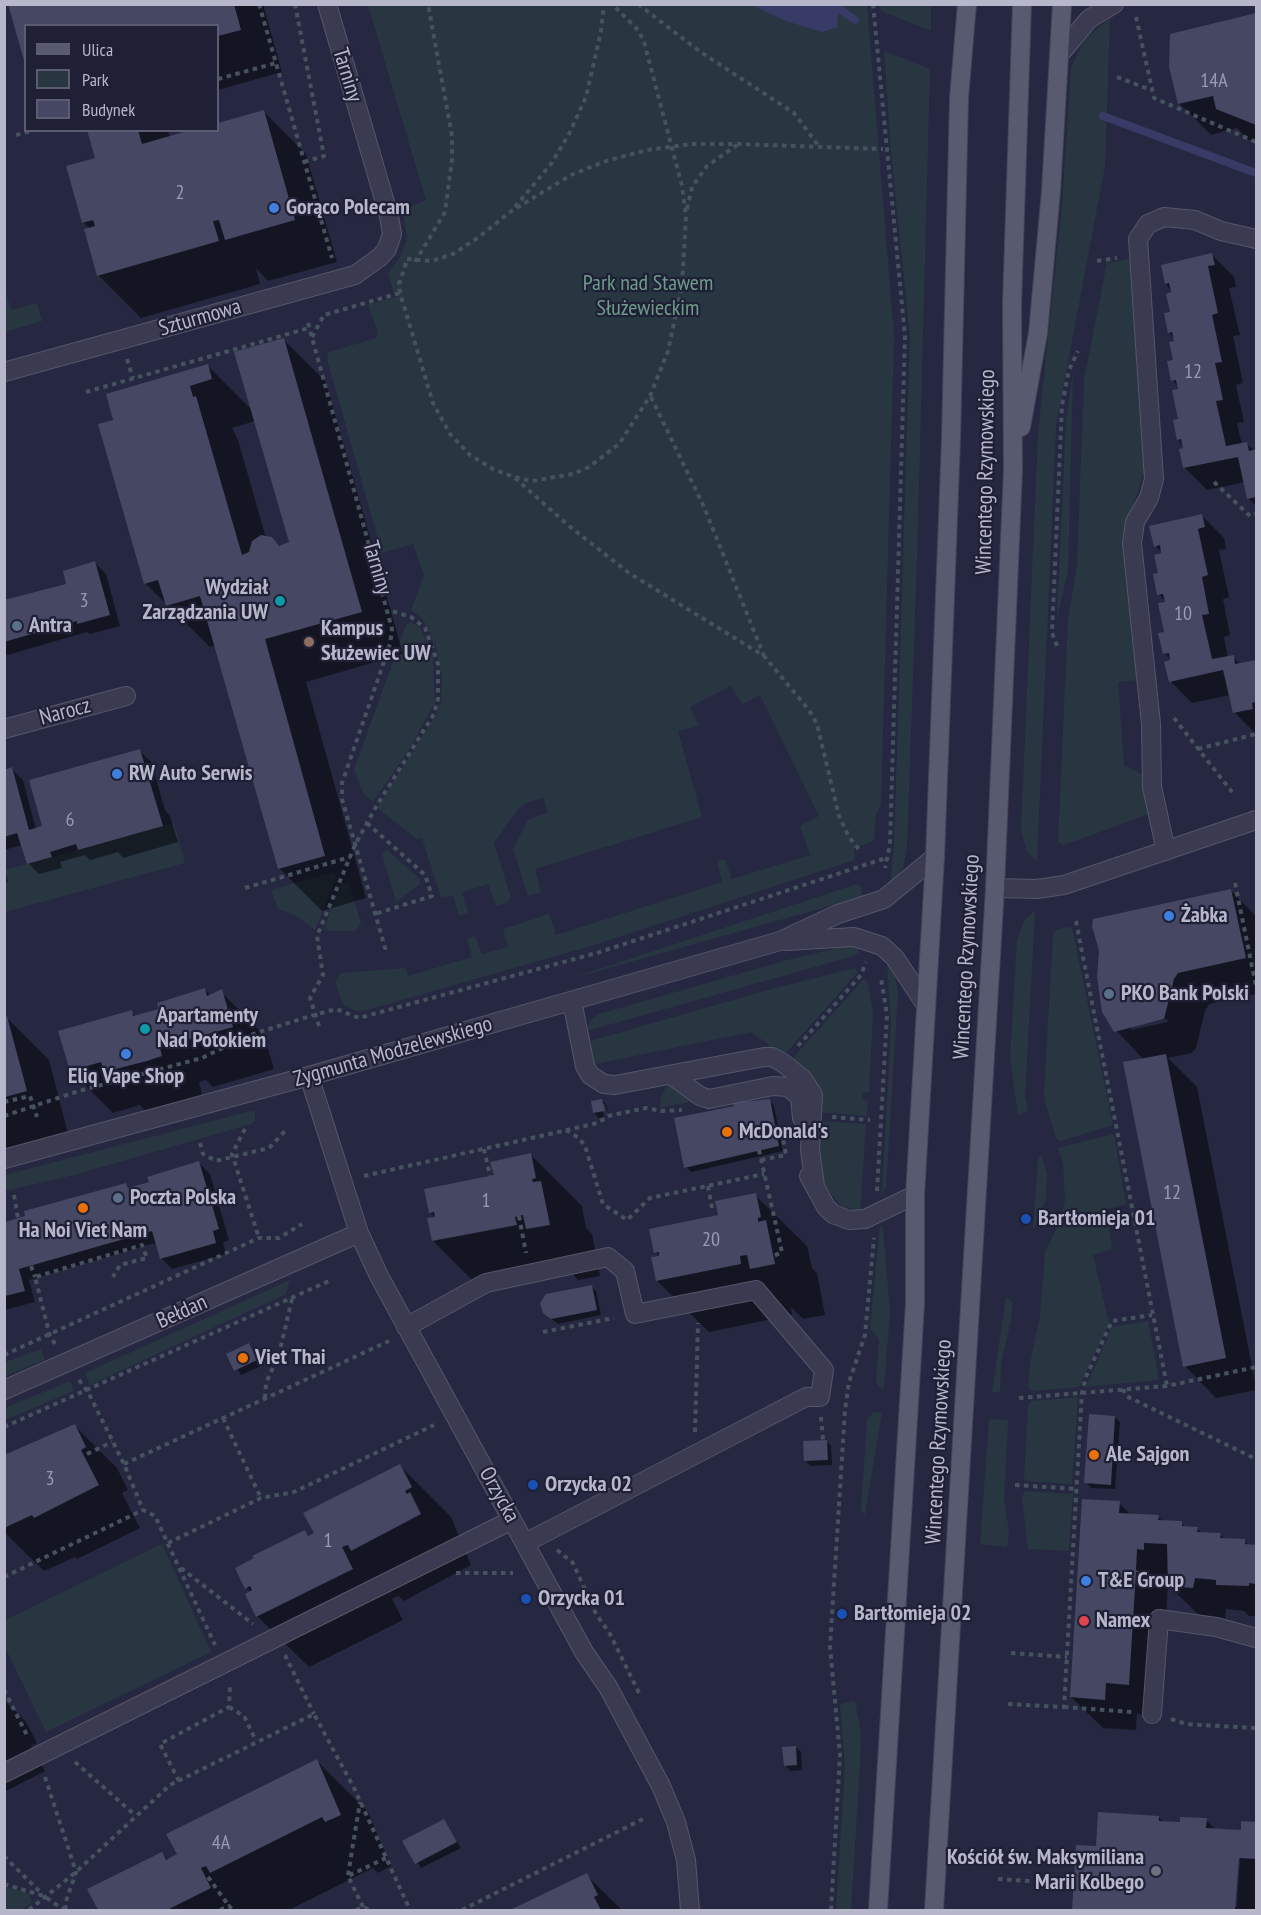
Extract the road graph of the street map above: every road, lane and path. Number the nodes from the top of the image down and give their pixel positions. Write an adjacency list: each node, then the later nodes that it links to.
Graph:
1 (259, 4): 16 (path)
2 (295, 4): 28 (path)
3 (327, 4): 32 (street, Tarniny)
4 (428, 4): 36 (path)
5 (604, 4): 29 (path)
6 (612, 4): 26 (path)
7 (638, 4): 25 (path)
8 (873, 4): 66 (path)
9 (955, 4): 20 (main road, Wincentego Rzymowskiego)
10 (967, 4): 20 (main road, Wincentego Rzymowskiego)
11 (1022, 4): 46 (main road, Wincentego Rzymowskiego)
12 (1062, 4): 15 (main road)
13 (1114, 4): 15 (street)
14 (1136, 17): 19 (path)
15 (1059, 56): 46 (main road)
16 (276, 63): 18 (path); 28 (path)
17 (1117, 77): 19 (path)
18 (219, 79)
19 (1152, 90): 23 (path)
20 (959, 98): 64 (main road, Wincentego Rzymowskiego)
21 (27, 132): 22 (path)
22 (16, 135)
23 (1257, 142)
24 (738, 144): 25 (path); 26 (path); 30 (path)
25 (818, 145): 27 (path)
26 (672, 147): 29 (path); 30 (path)
27 (883, 149)
28 (304, 162): 37 (path)
29 (510, 212): 36 (path)
30 (686, 216): 45 (path)
31 (1257, 239): 62 (street)
32 (394, 253): 34 (path); 42 (street, Szturmowa)
33 (1127, 256): 35 (path)
34 (408, 259): 36 (path); 38 (path)
35 (1097, 261)
36 (416, 262)
37 (334, 265)
38 (400, 293): 39 (path); 47 (path)
39 (312, 337): 43 (path, Tarniny); 50 (path, Tarniny)
40 (1078, 351): 51 (path)
41 (126, 355): 43 (path)
42 (4, 372)
43 (133, 378): 44 (path)
44 (86, 392)
45 (650, 396): 47 (path); 52 (path)
46 (1013, 471): 70 (main road, Wincentego Rzymowskiego)
47 (514, 477): 52 (path)
48 (1214, 482): 49 (path)
49 (1257, 514)
50 (389, 610): 60 (path); 61 (path, Tarniny)
51 (1057, 646)
52 (764, 656): 63 (path)
53 (126, 696): 55 (street, Narocz)
54 (1173, 718): 57 (path)
55 (4, 729)
56 (1257, 734): 57 (path)
57 (1198, 749): 58 (path)
58 (1232, 792)
59 (1257, 820): 62 (street)
60 (367, 823): 61 (path); 71 (path)
61 (355, 845): 65 (path); 71 (path, Tarniny)
62 (1166, 851): 70 (street)
63 (861, 852)
64 (935, 856): 73 (street, Zygmunta Modzelewskiego); 79 (main road, Wincentego Rzymowskiego)
65 (350, 857): 69 (path); 80 (path)
66 (886, 858): 67 (path); 80 (path)
67 (885, 877)
68 (1235, 882): 77 (path)
69 (245, 888)
70 (995, 888): 199 (main road, Wincentego Rzymowskiego)
71 (375, 914): 74 (path, Tarniny)
72 (1076, 921): 126 (path)
73 (780, 941): 78 (street, Zygmunta Modzelewskiego); 79 (street, Zygmunta Modzelewskiego)
74 (386, 951)
75 (867, 959): 82 (path)
76 (882, 969): 107 (path)
77 (1257, 986)
78 (572, 1001): 83 (street); 84 (street, Zygmunta Modzelewskiego)
79 (926, 1005): 109 (main road, Wincentego Rzymowskiego)
80 (316, 1015): 81 (path); 86 (path)
81 (319, 1026)
82 (793, 1051)
83 (671, 1075): 106 (street); 106 (street)
84 (309, 1076): 100 (street, Zygmunta Modzelewskiego); 114 (street, Orzycka)
85 (4, 1102): 86 (path)
86 (34, 1108): 88 (path); 89 (path)
87 (684, 1109): 94 (path)
88 (4, 1116)
89 (37, 1117)
90 (829, 1117): 91 (path)
91 (870, 1120)
92 (286, 1129): 99 (path)
93 (245, 1130): 99 (path)
94 (566, 1130): 96 (path); 105 (path)
95 (200, 1143): 99 (path)
96 (484, 1149): 103 (path); 104 (path)
97 (759, 1150): 101 (path)
98 (786, 1155): 101 (path)
99 (233, 1157): 116 (path)
100 (4, 1159)
101 (761, 1160): 102 (path)
102 (764, 1174): 105 (path); 117 (path)
103 (364, 1176)
104 (490, 1176)
105 (708, 1186): 110 (path)
106 (815, 1186): 109 (street)
107 (876, 1193)
108 (14, 1195): 112 (path)
109 (915, 1195): 198 (main road, Wincentego Rzymowskiego)
110 (712, 1208)
111 (519, 1216): 119 (path)
112 (18, 1218)
113 (302, 1224): 116 (path)
114 (359, 1233): 127 (street, Orzycka); 135 (street, Bełdan)
115 (874, 1235): 197 (path)
116 (259, 1238): 129 (path)
117 (774, 1256)
118 (31, 1266): 120 (path)
119 (530, 1273): 125 (street); 127 (street)
120 (34, 1277): 121 (path); 129 (path)
121 (113, 1277)
122 (329, 1281): 123 (path)
123 (292, 1299): 136 (path); 139 (path)
124 (697, 1301): 125 (street); 144 (path); 144 (street)
125 (635, 1314): 128 (path)
126 (1152, 1315): 133 (path); 137 (path)
127 (406, 1327): 154 (street, Orzycka)
128 (543, 1332)
129 (50, 1336): 131 (path)
130 (389, 1341): 139 (path)
131 (4, 1355)
132 (1257, 1367): 133 (path)
133 (1167, 1386): 134 (path)
134 (1123, 1389): 137 (path); 147 (path)
135 (4, 1390)
136 (88, 1392): 142 (path); 143 (path)
137 (1082, 1392): 138 (path); 151 (path)
138 (1018, 1398)
139 (265, 1399): 140 (path)
140 (223, 1418): 149 (path); 152 (path)
141 (434, 1425): 152 (path)
142 (4, 1427)
143 (112, 1442): 145 (path); 149 (path)
144 (702, 1452): 156 (street)
145 (87, 1454)
146 (1257, 1454): 147 (path)
147 (1250, 1456): 148 (path)
148 (1257, 1459)
149 (124, 1464): 153 (path)
150 (1015, 1485): 151 (path)
151 (1078, 1489): 162 (path)
152 (261, 1498): 155 (path)
153 (143, 1510): 155 (path); 158 (path)
154 (512, 1520): 156 (street, Orzycka); 160 (street)
155 (168, 1543): 157 (path)
156 (525, 1543): 196 (street, Orzycka)
157 (179, 1567): 160 (path); 163 (path)
158 (4, 1577)
159 (1257, 1638): 168 (street)
160 (273, 1639): 163 (street); 167 (path)
161 (1011, 1653): 162 (path)
162 (1067, 1657): 165 (path)
163 (223, 1665): 166 (path); 170 (street)
164 (4, 1690): 171 (path)
165 (1008, 1704)
166 (229, 1707): 169 (path); 173 (path)
167 (314, 1714): 169 (path); 174 (path)
168 (1152, 1714)
169 (256, 1741): 173 (path)
170 (58, 1748): 171 (street); 175 (path)
171 (38, 1757): 172 (street); 179 (path)
172 (4, 1773)
173 (179, 1781): 175 (path)
174 (360, 1802): 178 (path); 180 (path)
175 (135, 1815): 179 (path)
176 (645, 1818): 195 (path)
177 (4, 1856): 185 (path)
178 (386, 1858): 180 (path); 194 (path)
179 (76, 1872): 185 (path); 189 (path)
180 (348, 1875): 187 (path)
181 (208, 1877): 186 (path)
182 (998, 1879): 184 (path)
183 (4, 1884): 185 (path)
184 (1074, 1884)
185 (44, 1896): 188 (path); 189 (path)
186 (229, 1906): 190 (path); 191 (path)
187 (363, 1907): 192 (path); 193 (path)
188 (29, 1911)
189 (65, 1911)
190 (220, 1911)
191 (233, 1911)
192 (356, 1911)
193 (370, 1911)
194 (410, 1911)
195 (462, 1911)
196 (690, 1911)
197 (831, 1911)
198 (878, 1911)
199 (933, 1911)

